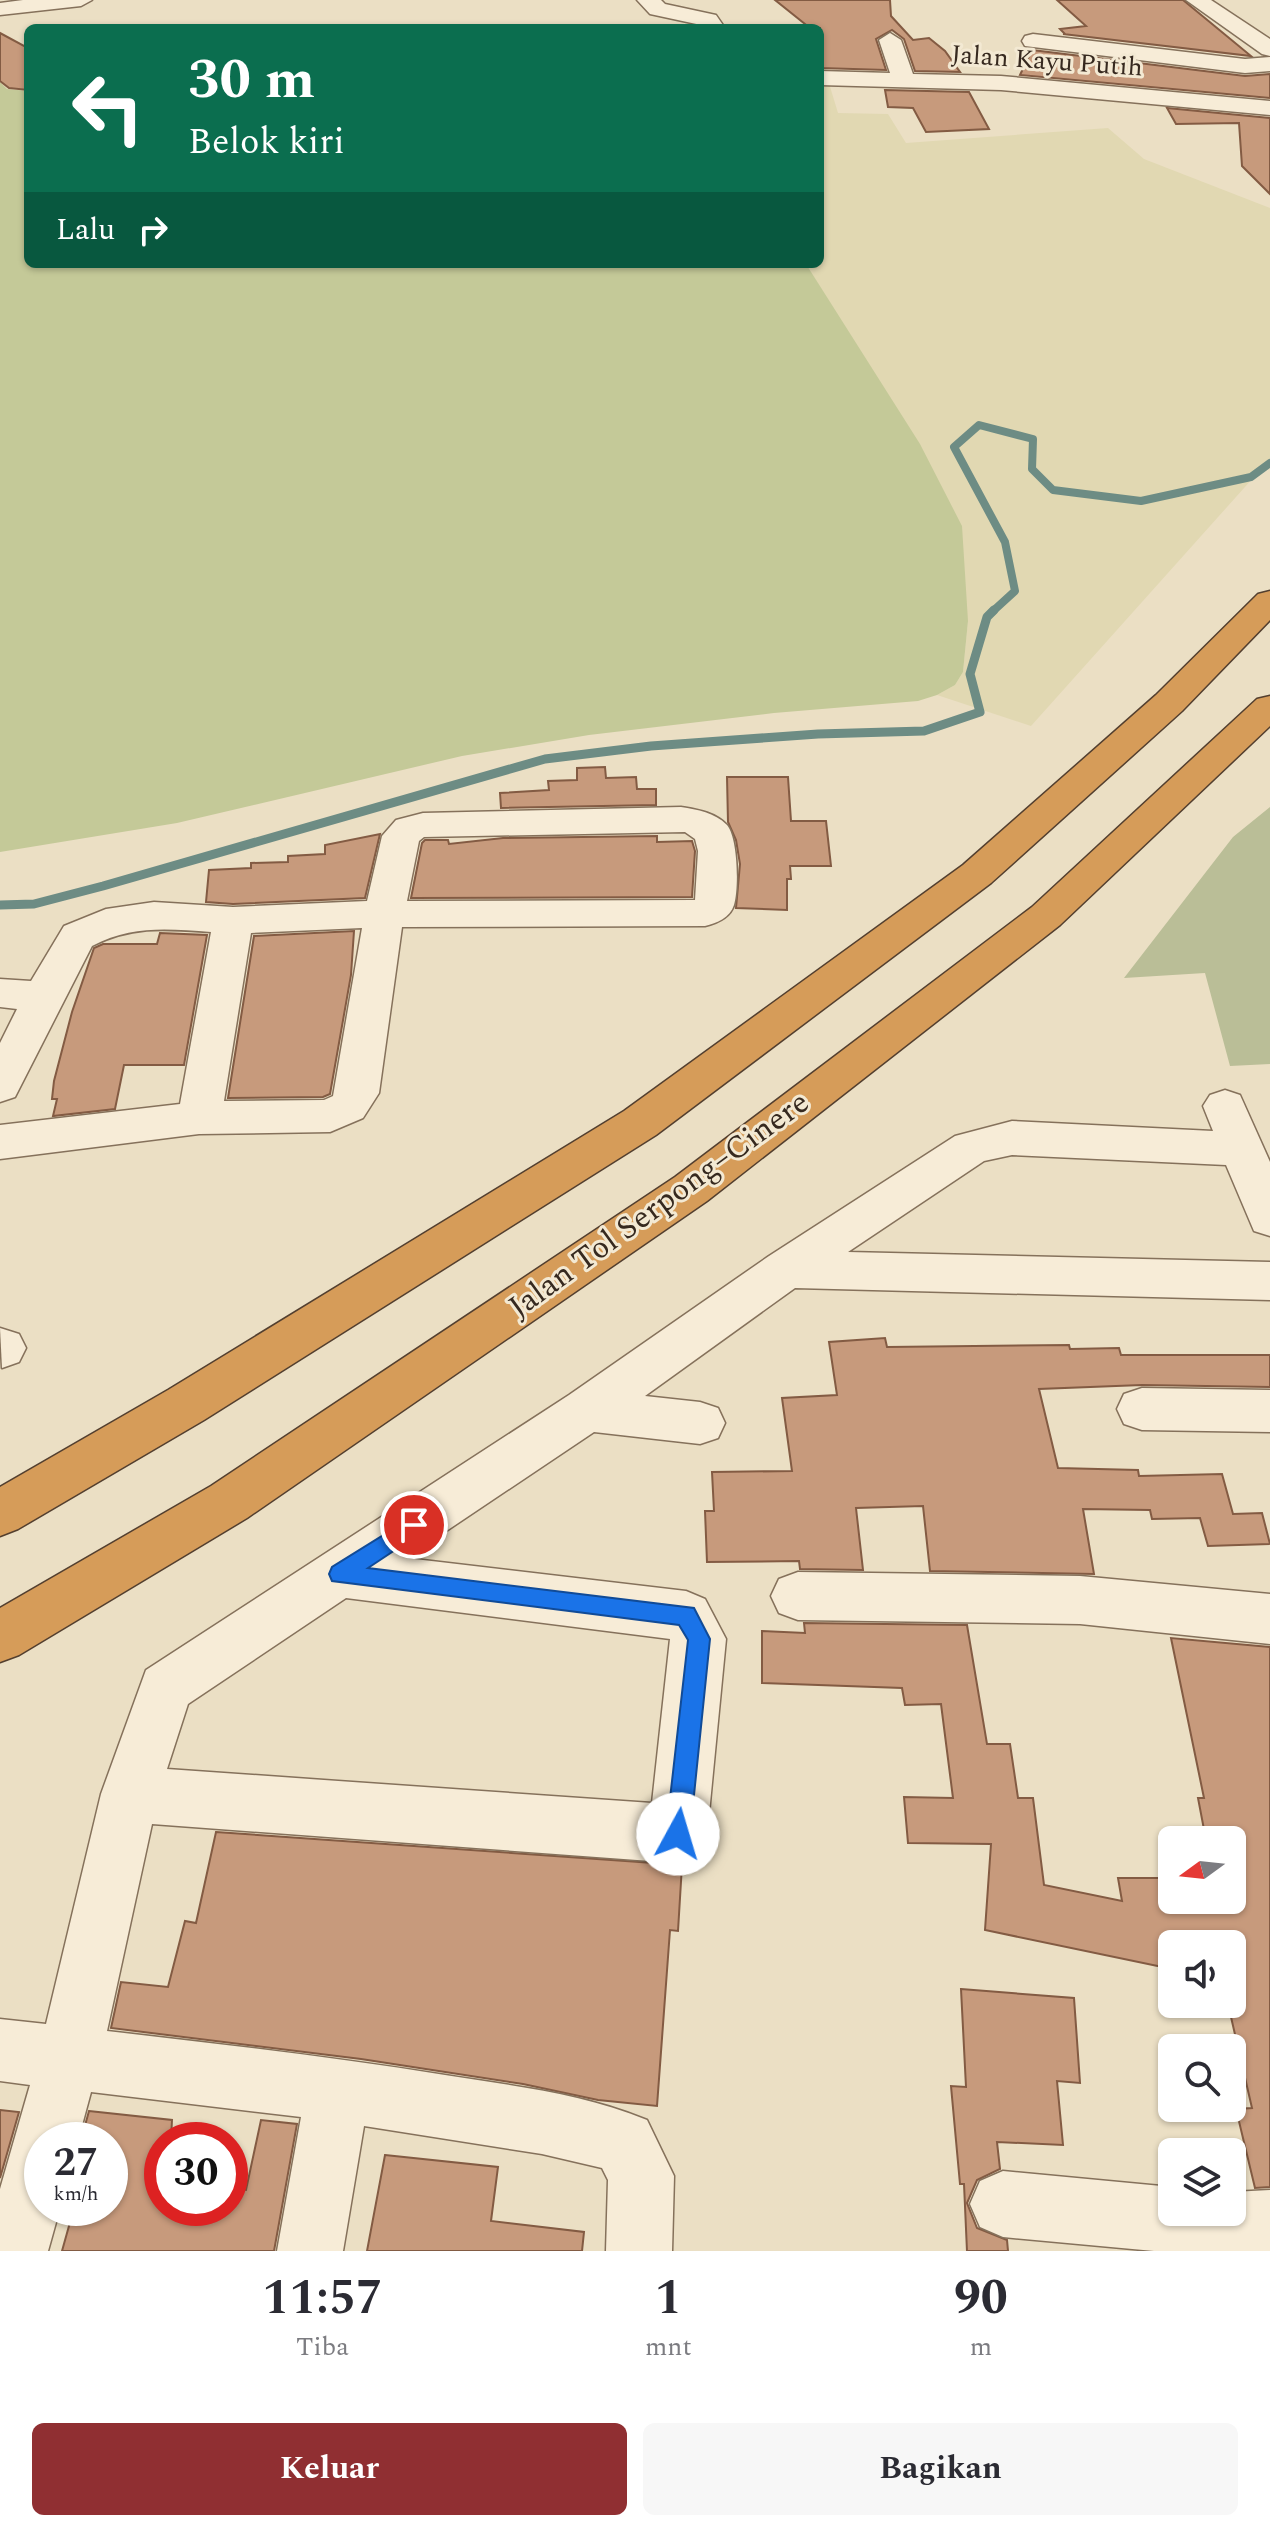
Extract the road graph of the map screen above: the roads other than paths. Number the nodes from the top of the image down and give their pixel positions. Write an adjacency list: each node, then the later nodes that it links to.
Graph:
1 (23, 0): 5 (street)
2 (81, 0): 6 (street)
3 (648, 0): 7 (street)
4 (1197, 0): 10 (street)
5 (0, 2)
6 (0, 9)
7 (711, 24)
8 (1046, 38): 11 (street)
9 (890, 40): 14 (street)
10 (1270, 49)
11 (1153, 51): 12 (street); 15 (street)
12 (1270, 64)
13 (824, 78): 14 (street, Jalan Kayu Putih)
14 (903, 79): 15 (street, Jalan Kayu Putih)
15 (1132, 95): 16 (street, Jalan Kayu Putih)
16 (1270, 108)
17 (1270, 601): 33 (highway)
18 (1270, 707): 37 (highway, Jalan Tol Serpong–Cinere)
19 (384, 914): 19 (street); 20 (street); 24 (street)
20 (233, 920): 22 (street); 24 (street)
21 (0, 993): 22 (street)
22 (42, 997): 23 (street)
23 (0, 1086)
24 (199, 1118): 25 (street)
25 (0, 1142)
26 (1270, 1218): 27 (street)
27 (786, 1269): 28 (street); 30 (street)
28 (1270, 1281)
29 (1142, 1409): 31 (street)
30 (587, 1410): 32 (street); 34 (street)
31 (1270, 1411)
32 (700, 1423)
33 (0, 1513)
34 (340, 1574): 38 (street); 38 (street)
35 (798, 1596): 36 (street)
36 (1270, 1619)
37 (0, 1637)
38 (130, 1794): 40 (street)
39 (0, 2050): 40 (street)
40 (70, 2056): 41 (street); 42 (street)
41 (338, 2090): 47 (street); 48 (street)
42 (51, 2122)
43 (1003, 2204): 45 (street)
44 (24, 2219): 46 (street)
45 (1270, 2223)
46 (15, 2251)
47 (310, 2251)
48 (639, 2251)

